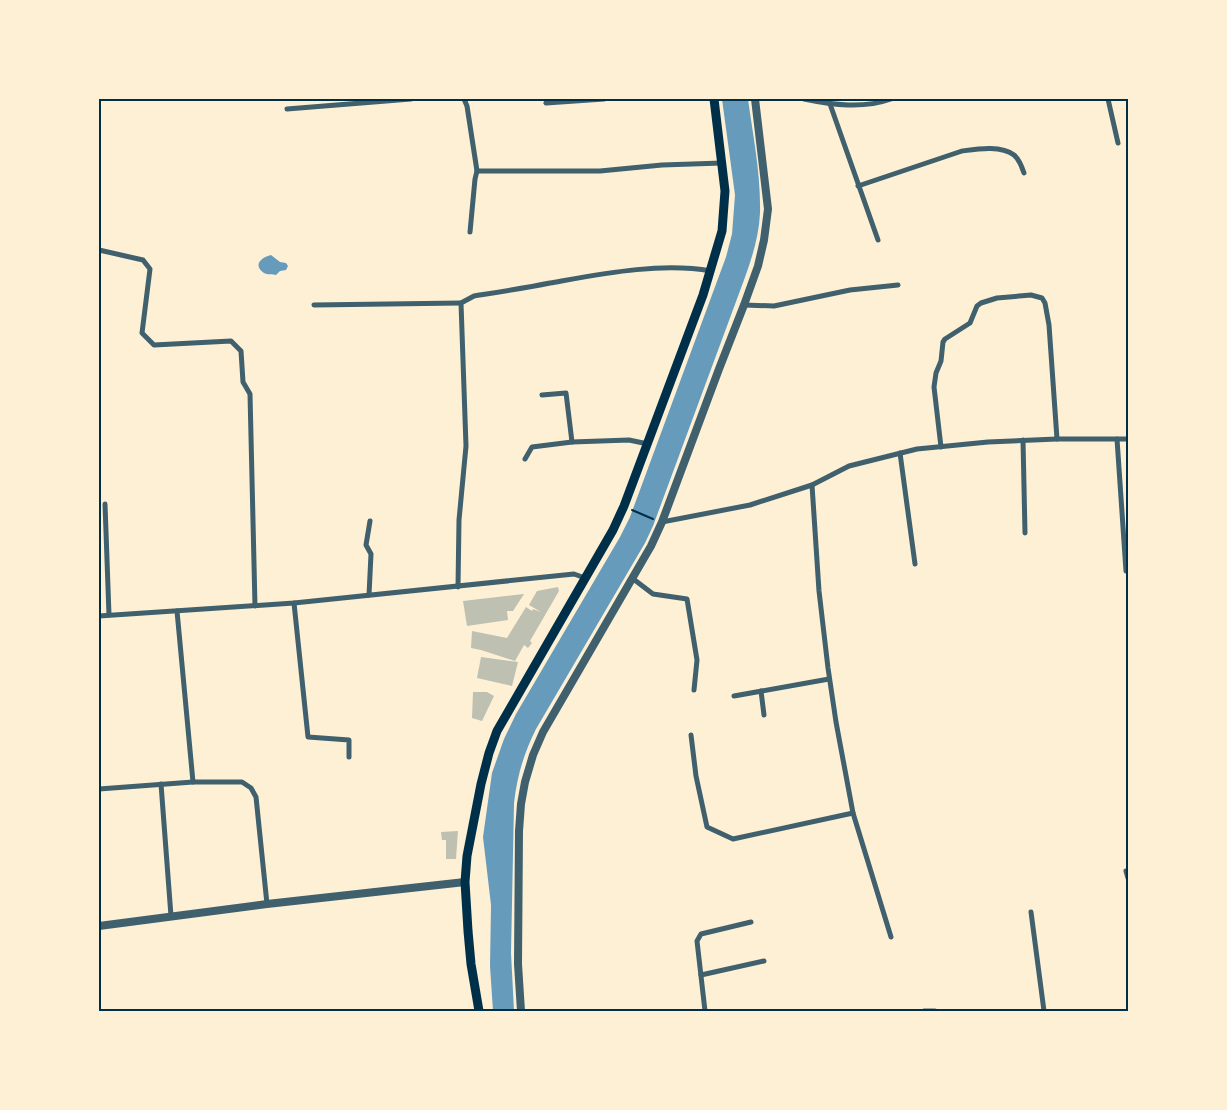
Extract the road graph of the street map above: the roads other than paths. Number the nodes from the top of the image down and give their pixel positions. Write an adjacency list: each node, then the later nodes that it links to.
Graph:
1 (411, 99): 11 (street)
2 (464, 99): 14 (street)
3 (604, 99): 9 (street)
4 (714, 99): 13 (main road)
5 (755, 99): 24 (street)
6 (804, 99): 10 (street)
7 (891, 99): 10 (street)
8 (1108, 99): 12 (street)
9 (546, 103)
10 (830, 104): 16 (street)
11 (286, 109)
12 (1118, 143)
13 (723, 163): 14 (street); 20 (main road)
14 (477, 171): 17 (street)
15 (1024, 173): 16 (street)
16 (858, 186): 18 (street)
17 (470, 232)
18 (878, 240)
19 (99, 250): 47 (street)
20 (710, 271): 22 (street); 31 (main road)
21 (898, 284): 24 (street)
22 (461, 303): 23 (street); 44 (street)
23 (314, 305)
24 (744, 305): 38 (street)
25 (542, 395): 30 (street)
26 (1057, 438): 27 (street); 29 (street); 32 (street)
27 (1117, 439): 28 (street); 41 (street)
28 (1128, 439)
29 (1023, 440): 32 (street); 39 (street)
30 (572, 442): 31 (street); 34 (street)
31 (648, 444): 42 (main road)
32 (941, 447): 33 (street)
33 (900, 454): 35 (street); 40 (street)
34 (525, 459)
35 (812, 485): 38 (street); 51 (street)
36 (105, 504): 49 (street)
37 (370, 521): 45 (street)
38 (662, 522): 43 (street)
39 (1025, 533)
40 (915, 564)
41 (1126, 571)
42 (585, 578): 44 (street); 64 (main road)
43 (632, 578): 52 (street); 74 (street)
44 (458, 587): 45 (street)
45 (369, 595): 46 (street)
46 (294, 603): 47 (street); 57 (street)
47 (255, 606): 48 (street)
48 (177, 611): 49 (street); 58 (street)
49 (109, 615): 50 (street)
50 (99, 616)
51 (830, 679): 53 (street); 61 (street)
52 (694, 690)
53 (761, 691): 54 (street); 55 (street)
54 (734, 696)
55 (764, 715)
56 (691, 735): 61 (street)
57 (349, 757)
58 (193, 782): 59 (street); 65 (street)
59 (161, 784): 60 (street); 67 (street)
60 (99, 790)
61 (853, 813): 70 (street)
62 (1126, 871): 63 (street)
63 (1128, 878)
64 (466, 882): 65 (street); 73 (main road)
65 (267, 904): 67 (street)
66 (1031, 912): 78 (street)
67 (171, 916): 69 (street)
68 (751, 922): 72 (street)
69 (99, 926)
70 (891, 937)
71 (764, 960): 72 (street)
72 (701, 975): 75 (street)
73 (479, 1011)
74 (520, 1011)
75 (705, 1011)
76 (924, 1011): 77 (street)
77 (936, 1011)
78 (1044, 1011)

